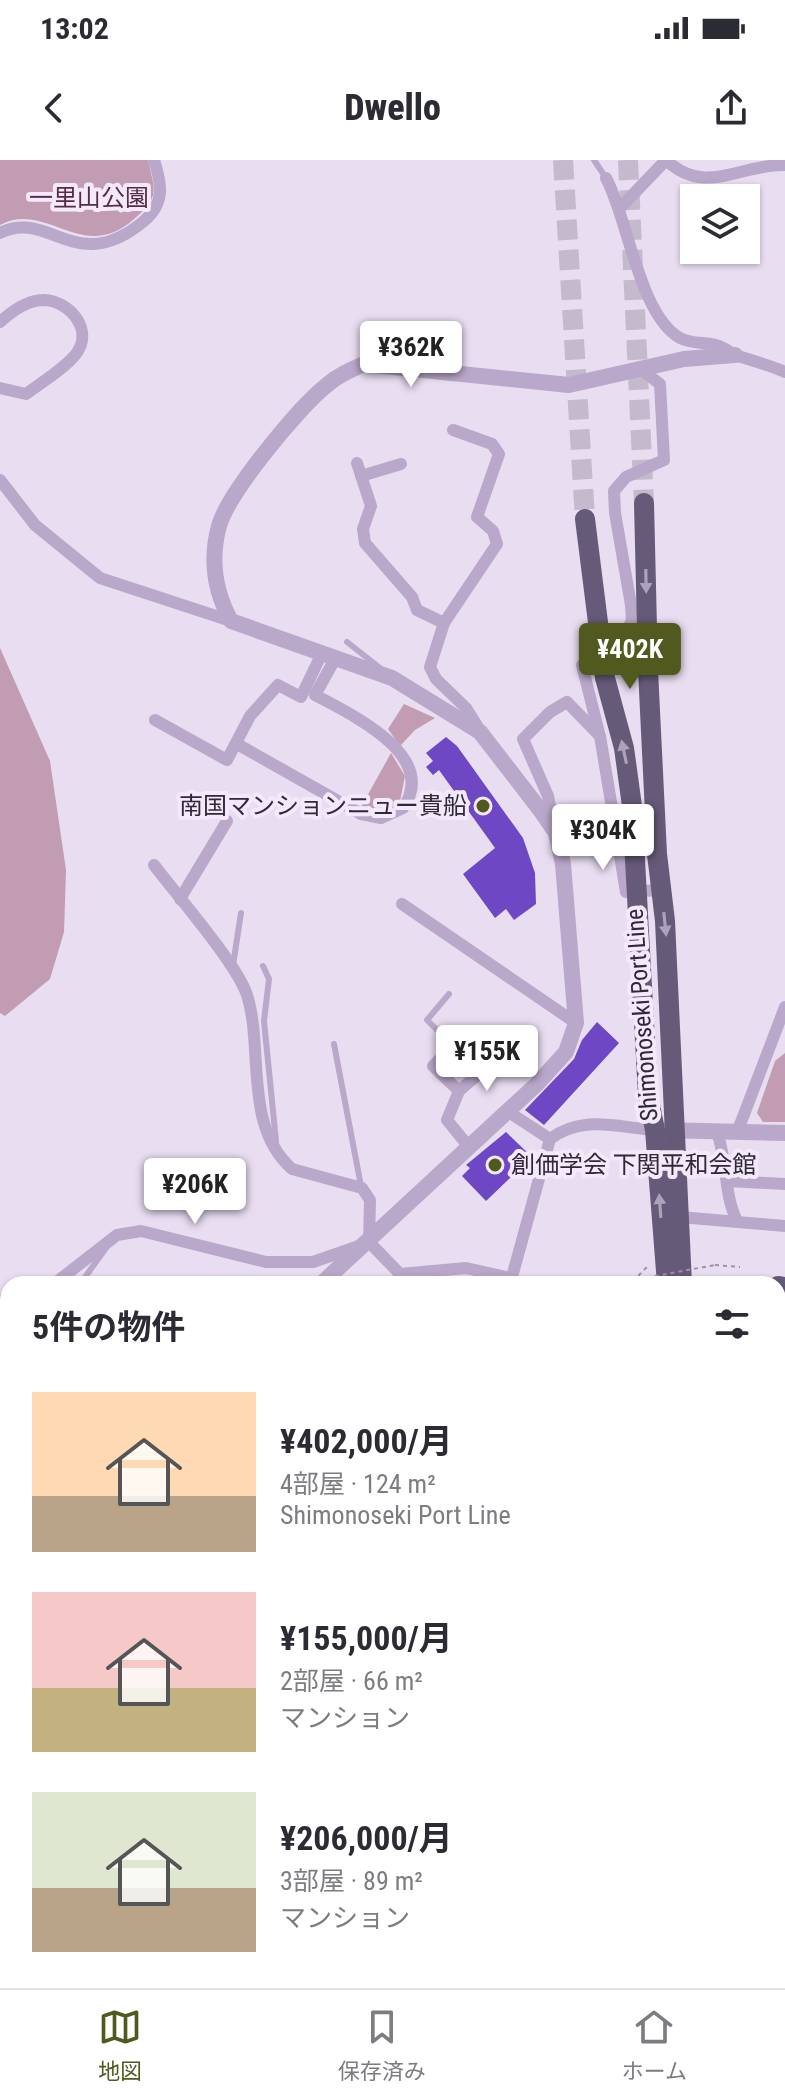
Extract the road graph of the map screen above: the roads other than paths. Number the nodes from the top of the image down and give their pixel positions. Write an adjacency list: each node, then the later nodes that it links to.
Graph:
1 (154, 160): 8 (street)
2 (594, 160): 6 (lane)
3 (666, 160): 5 (street); 7 (street)
4 (785, 165): 5 (street)
5 (735, 166)
6 (606, 178): 7 (street)
7 (620, 208): 10 (street)
8 (0, 233)
9 (0, 322): 13 (street)
10 (735, 355): 11 (street); 12 (street)
11 (639, 368): 21 (street); 26 (street)
12 (785, 372)
13 (0, 388)
14 (453, 430): 22 (street)
15 (357, 463): 17 (street)
16 (401, 464): 17 (street)
17 (361, 476): 22 (street)
18 (0, 480): 21 (street)
19 (644, 503): 26 (main road, Shimonoseki Port Line, one-way to 26)
20 (585, 519): 28 (main road, Shimonoseki Port Line)
21 (231, 621): 24 (street)
22 (444, 623): 30 (street)
23 (347, 642): 27 (lane)
24 (328, 656): 27 (street); 32 (street); 32 (street)
25 (582, 665): 31 (street)
26 (639, 671): 28 (street); 36 (main road, Shimonoseki Port Line)
27 (392, 678): 30 (street)
28 (605, 678): 37 (main road, Shimonoseki Port Line, one-way to 28)
29 (155, 720): 32 (street)
30 (480, 732): 34 (street)
31 (600, 736): 34 (street); 37 (street)
32 (237, 744)
33 (227, 821): 38 (street)
34 (556, 833): 45 (street)
35 (154, 865): 38 (street)
36 (660, 890): 37 (street); 53 (main road, Shimonoseki Port Line, one-way to 53)
37 (638, 892): 53 (main road, Shimonoseki Port Line)
38 (180, 899): 42 (street)
39 (402, 904): 45 (street)
40 (241, 913): 42 (lane)
41 (263, 966): 59 (lane)
42 (232, 970): 59 (street)
43 (449, 994): 49 (lane)
44 (785, 1007): 47 (street)
45 (576, 1023): 52 (street)
46 (465, 1032): 49 (street)
47 (779, 1041): 55 (street)
48 (334, 1044): 62 (lane)
49 (452, 1045): 51 (street)
50 (492, 1062): 51 (street)
51 (459, 1091): 58 (street)
52 (507, 1111): 57 (street); 58 (street)
53 (665, 1130): 54 (street); 57 (street); 63 (main road, Shimonoseki Port Line); 73 (main road, Shimonoseki Port Line, one-way to 53)
54 (716, 1130): 55 (street); 60 (street)
55 (738, 1130): 56 (street)
56 (785, 1133)
57 (550, 1139): 72 (street)
58 (469, 1147): 67 (street)
59 (277, 1152): 62 (street)
60 (728, 1181): 61 (street); 64 (street)
61 (785, 1184)
62 (362, 1188): 67 (street)
63 (680, 1217): 64 (street); 74 (main road, Shimonoseki Port Line)
64 (737, 1221): 65 (street)
65 (785, 1226)
66 (117, 1235): 67 (street); 68 (street); 69 (lane)
67 (369, 1242): 70 (street); 71 (street)
68 (64, 1276)
69 (86, 1276)
70 (330, 1276)
71 (493, 1276)
72 (511, 1276)
73 (667, 1276)
74 (682, 1276)

